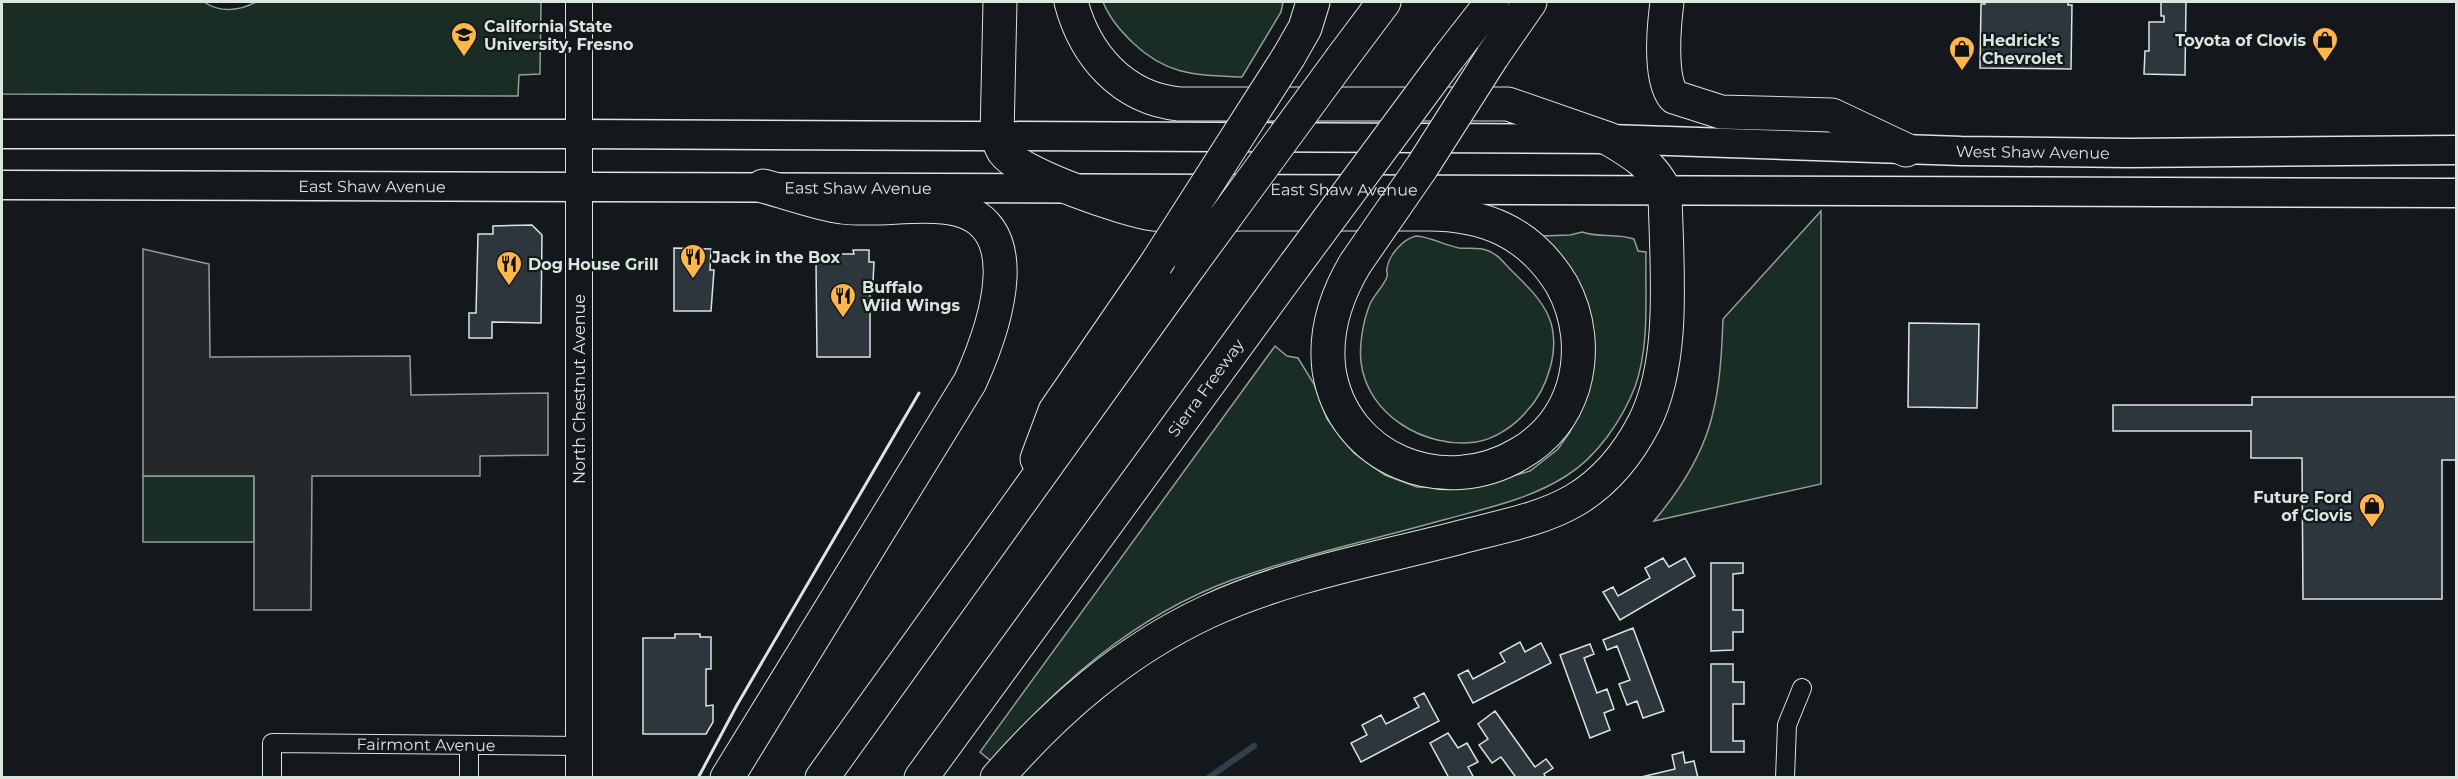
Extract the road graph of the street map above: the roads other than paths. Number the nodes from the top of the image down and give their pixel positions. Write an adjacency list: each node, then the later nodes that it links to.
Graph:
1 (579, 2): 9 (street, North Chestnut Avenue)
2 (1000, 2): 11 (highway)
3 (1071, 2): 12 (highway)
4 (1313, 2): 21 (highway, bridge)
5 (1384, 2): 21 (highway, bridge)
6 (1492, 2): 30 (highway, Sierra Freeway, bridge)
7 (1530, 2): 17 (highway, bridge)
8 (1667, 2): 13 (highway)
9 (578, 134): 10 (main road); 11 (main road); 18 (street, North Chestnut Avenue)
10 (2, 135)
11 (998, 136): 12 (main road); 17 (highway)
12 (1609, 139): 13 (main road, West Shaw Avenue); 19 (highway)
13 (1906, 150): 14 (main road, West Shaw Avenue)
14 (2457, 150)
15 (2, 185): 18 (main road, East Shaw Avenue)
16 (763, 186): 17 (main road, East Shaw Avenue); 18 (main road, East Shaw Avenue); 28 (highway)
17 (1066, 187): 19 (main road, East Shaw Avenue)
18 (578, 188): 24 (street, North Chestnut Avenue)
19 (1665, 191): 20 (main road, East Shaw Avenue); 31 (highway)
20 (2457, 193)
21 (1024, 496): 29 (highway)
22 (1802, 688): 32 (street)
23 (469, 746): 24 (street, Fairmont Avenue); 25 (street, Fairmont Avenue); 26 (street)
24 (579, 746): 27 (street, North Chestnut Avenue)
25 (272, 777)
26 (469, 777)
27 (579, 777)
28 (727, 777)
29 (822, 777)
30 (921, 777)
31 (997, 777)
32 (1785, 777)

